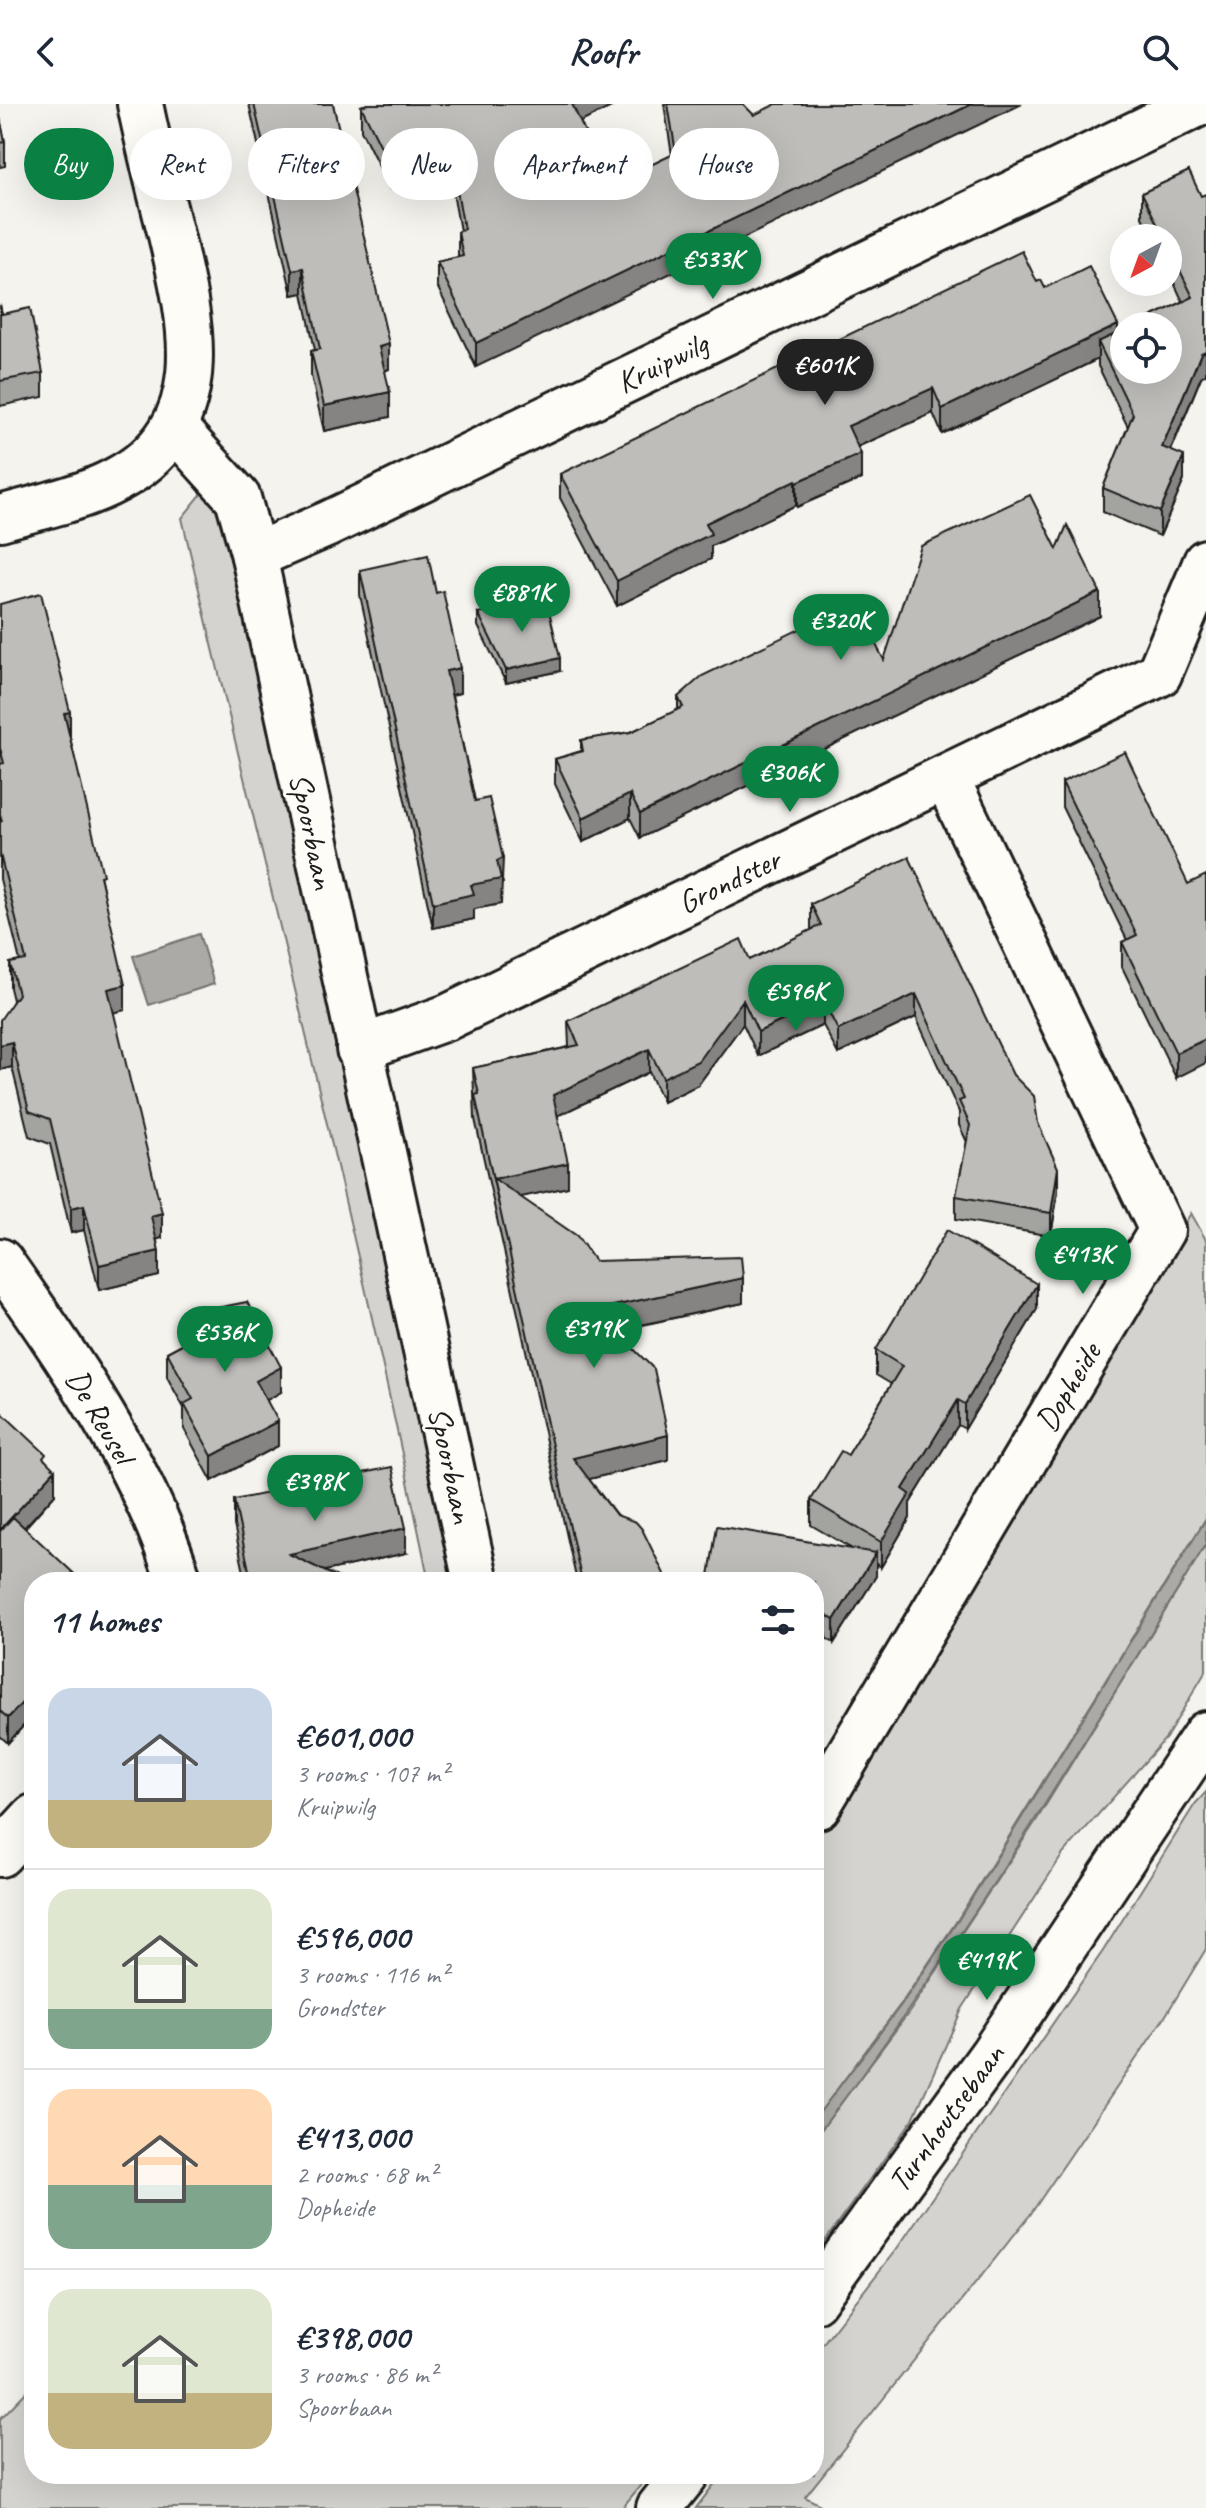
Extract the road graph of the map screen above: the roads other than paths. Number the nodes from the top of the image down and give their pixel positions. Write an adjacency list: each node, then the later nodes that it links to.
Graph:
1 (140, 104): 3 (street)
2 (1198, 104): 5 (street, Kruipwilg)
3 (174, 427): 4 (street); 5 (street, Spoorbaan)
4 (0, 518)
5 (254, 556): 8 (street, Spoorbaan)
6 (1206, 562): 7 (street, Grondster)
7 (946, 777): 8 (street, Grondster); 13 (street, Dopheide)
8 (359, 1049): 11 (street, Spoorbaan)
9 (0, 1261): 10 (street, De Reusel)
10 (176, 1572)
11 (474, 1572)
12 (1206, 1734): 16 (street, Turnhoutsebaan)
13 (824, 1796)
14 (24, 1828): 15 (street)
15 (0, 1854)
16 (824, 2286)
17 (678, 2484): 18 (street)
18 (659, 2508)

